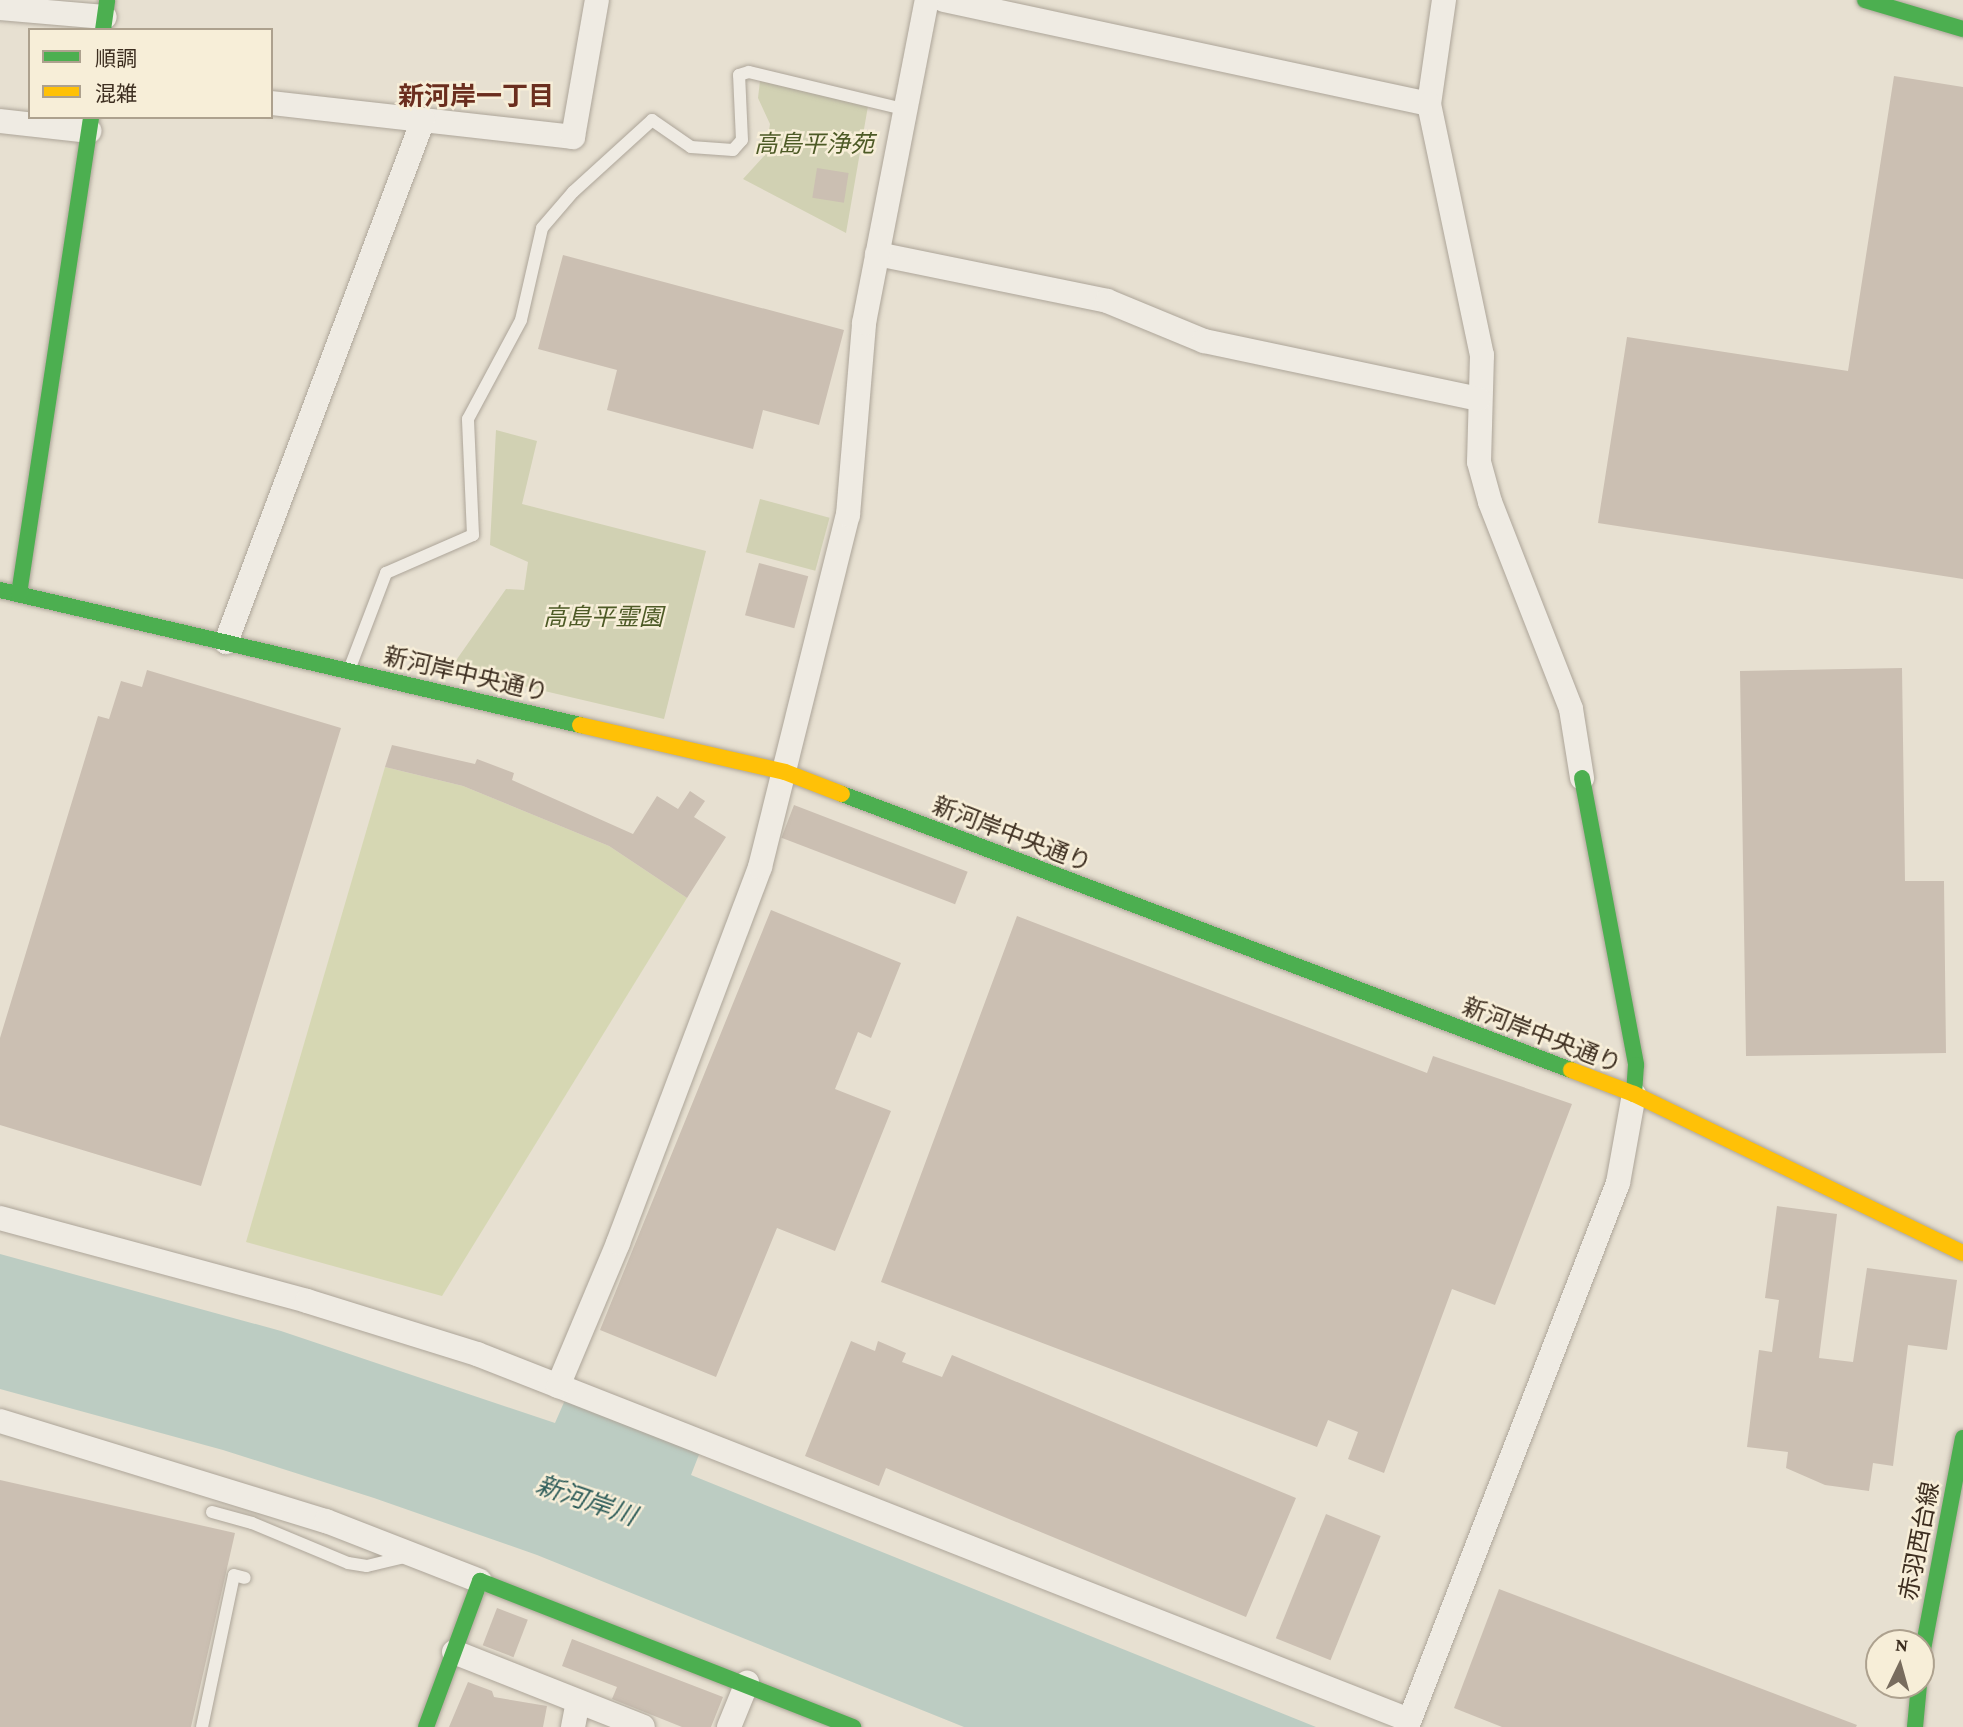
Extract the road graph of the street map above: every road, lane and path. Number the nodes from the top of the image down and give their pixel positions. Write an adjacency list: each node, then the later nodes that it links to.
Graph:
1 (597, 0): 12 (street)
2 (927, 0): 11 (street)
3 (944, 0): 10 (street)
4 (1444, 0): 10 (street)
5 (1865, 0): 8 (street)
6 (0, 8): 7 (street)
7 (105, 16)
8 (1963, 29)
9 (273, 103): 12 (street)
10 (1429, 104): 16 (street)
11 (903, 109): 15 (street); 20 (lane)
12 (423, 120): 19 (street)
13 (0, 121): 14 (street)
14 (90, 124): 18 (street)
15 (877, 254): 16 (street); 21 (street)
16 (1479, 399): 22 (street)
17 (0, 590): 18 (street, 新河岸中央通り)
18 (19, 594): 19 (street, 新河岸中央通り)
19 (226, 642): 20 (street, 新河岸中央通り)
20 (349, 670): 21 (street, 新河岸中央通り)
21 (785, 772): 23 (street, 新河岸中央通り); 26 (street)
22 (1582, 778): 23 (street)
23 (1634, 1094): 25 (street, 新河岸中央通り); 38 (street)
24 (0, 1218): 26 (street)
25 (1963, 1253)
26 (558, 1386): 38 (street)
27 (0, 1421): 30 (street)
28 (1963, 1438): 33 (street, 赤羽西台線)
29 (212, 1512): 30 (lane)
30 (412, 1555): 32 (street)
31 (245, 1578): 39 (lane)
32 (481, 1581): 34 (street); 35 (street)
33 (1926, 1629)
34 (454, 1652): 37 (street); 40 (street)
35 (747, 1683): 43 (street); 44 (street)
36 (1918, 1699): 45 (street)
37 (578, 1701): 41 (street); 42 (street)
38 (1408, 1724)
39 (202, 1727)
40 (426, 1727)
41 (573, 1727)
42 (643, 1727)
43 (729, 1727)
44 (853, 1727)
45 (1915, 1727)

